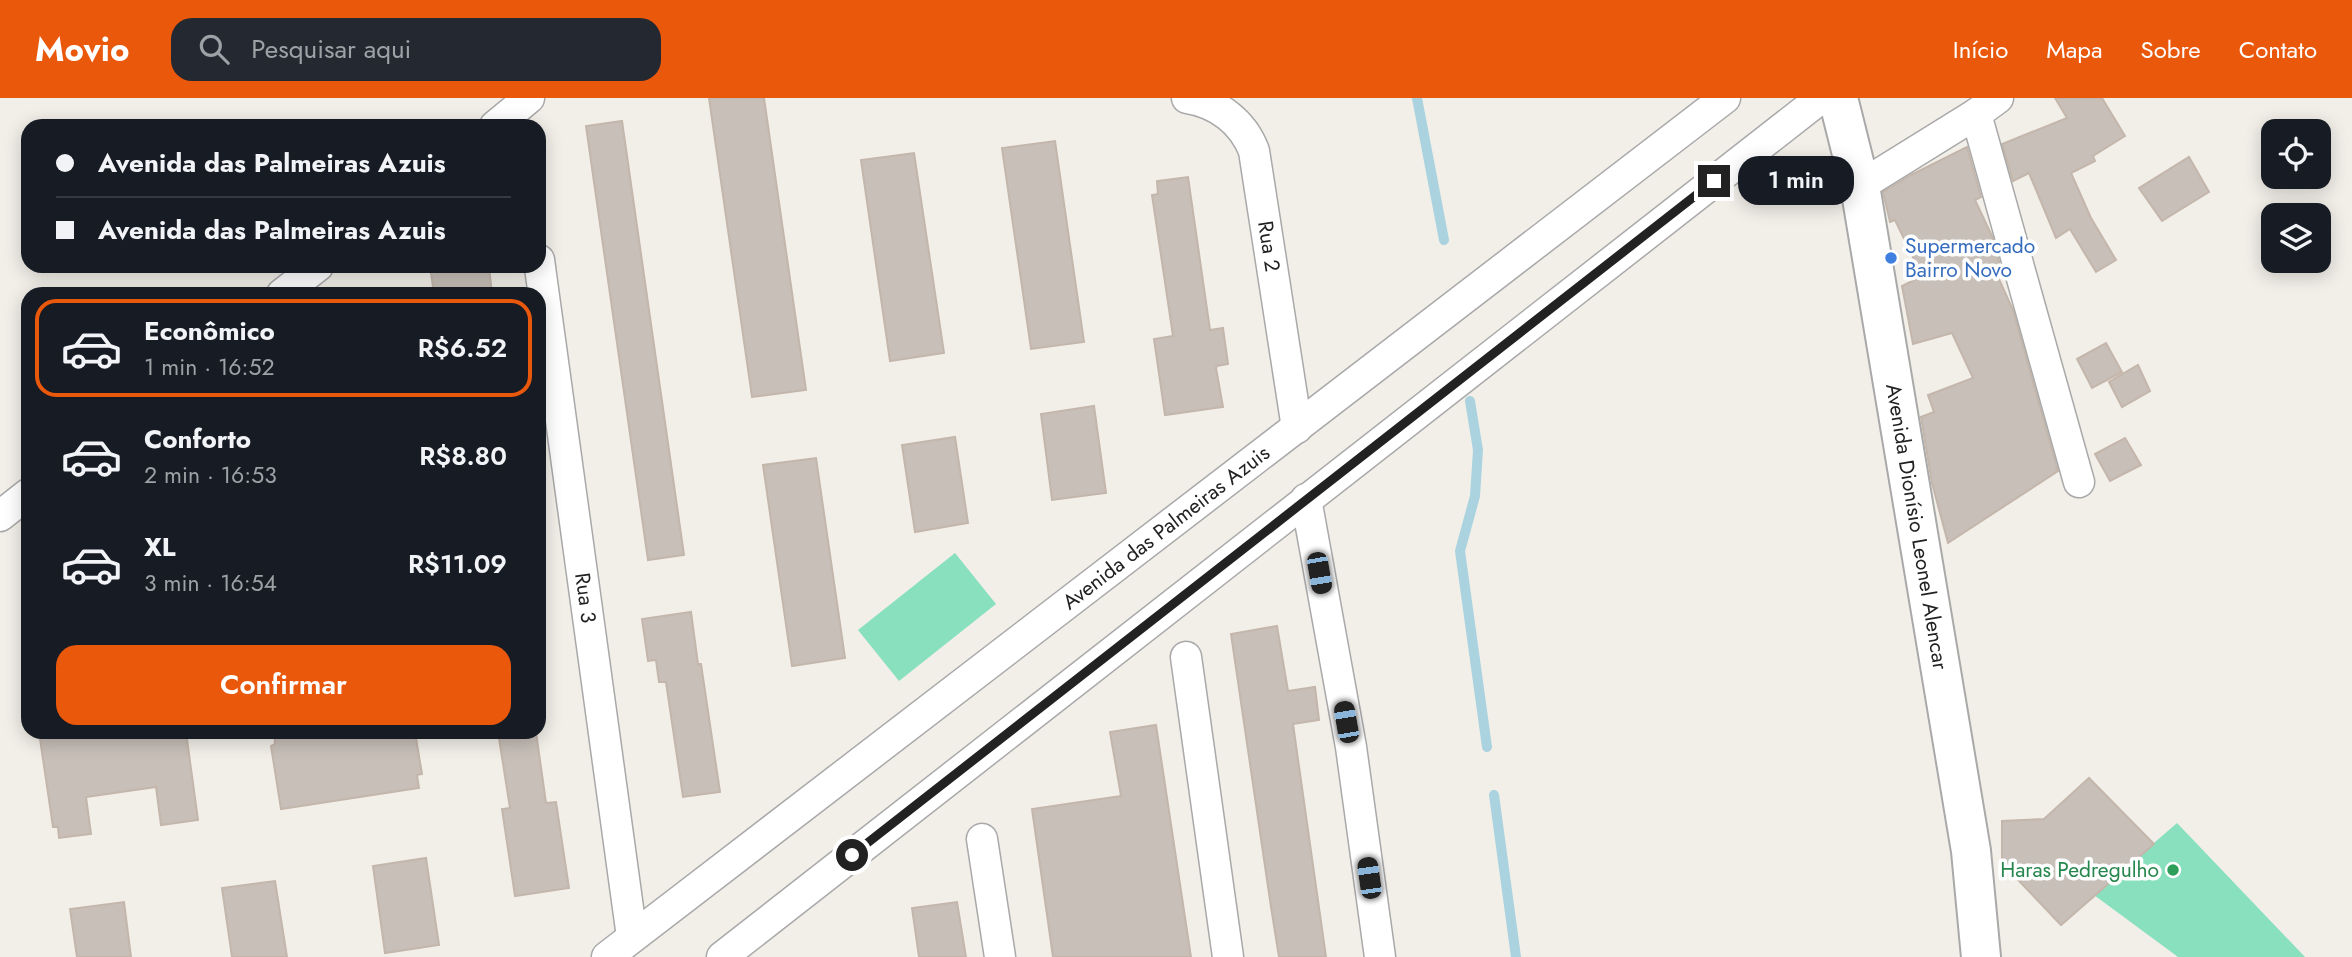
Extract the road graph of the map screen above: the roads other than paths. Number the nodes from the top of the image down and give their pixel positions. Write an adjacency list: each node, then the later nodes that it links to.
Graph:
1 (1188, 98): 12 (street, Rua 2)
2 (1724, 98): 12 (street, Avenida das Palmeiras Azuis)
3 (1821, 98): 14 (street)
4 (1838, 98): 8 (street, Avenida Dionísio Leonel Alencar)
5 (1987, 106): 8 (street); 13 (street)
6 (523, 110): 7 (street)
7 (507, 119)
8 (1860, 186): 25 (street, Avenida Dionísio Leonel Alencar)
9 (309, 273): 10 (street)
10 (291, 287)
11 (546, 311): 19 (street, Rua 3)
12 (1297, 428): 19 (street, Avenida das Palmeiras Azuis)
13 (2079, 482)
14 (1306, 499): 21 (street); 24 (street)
15 (21, 500): 16 (street)
16 (0, 516)
17 (1186, 657): 23 (street)
18 (982, 839): 22 (street)
19 (632, 937): 20 (street, Avenida das Palmeiras Azuis)
20 (607, 957)
21 (722, 957)
22 (1000, 957)
23 (1228, 957)
24 (1380, 957)
25 (1981, 957)

